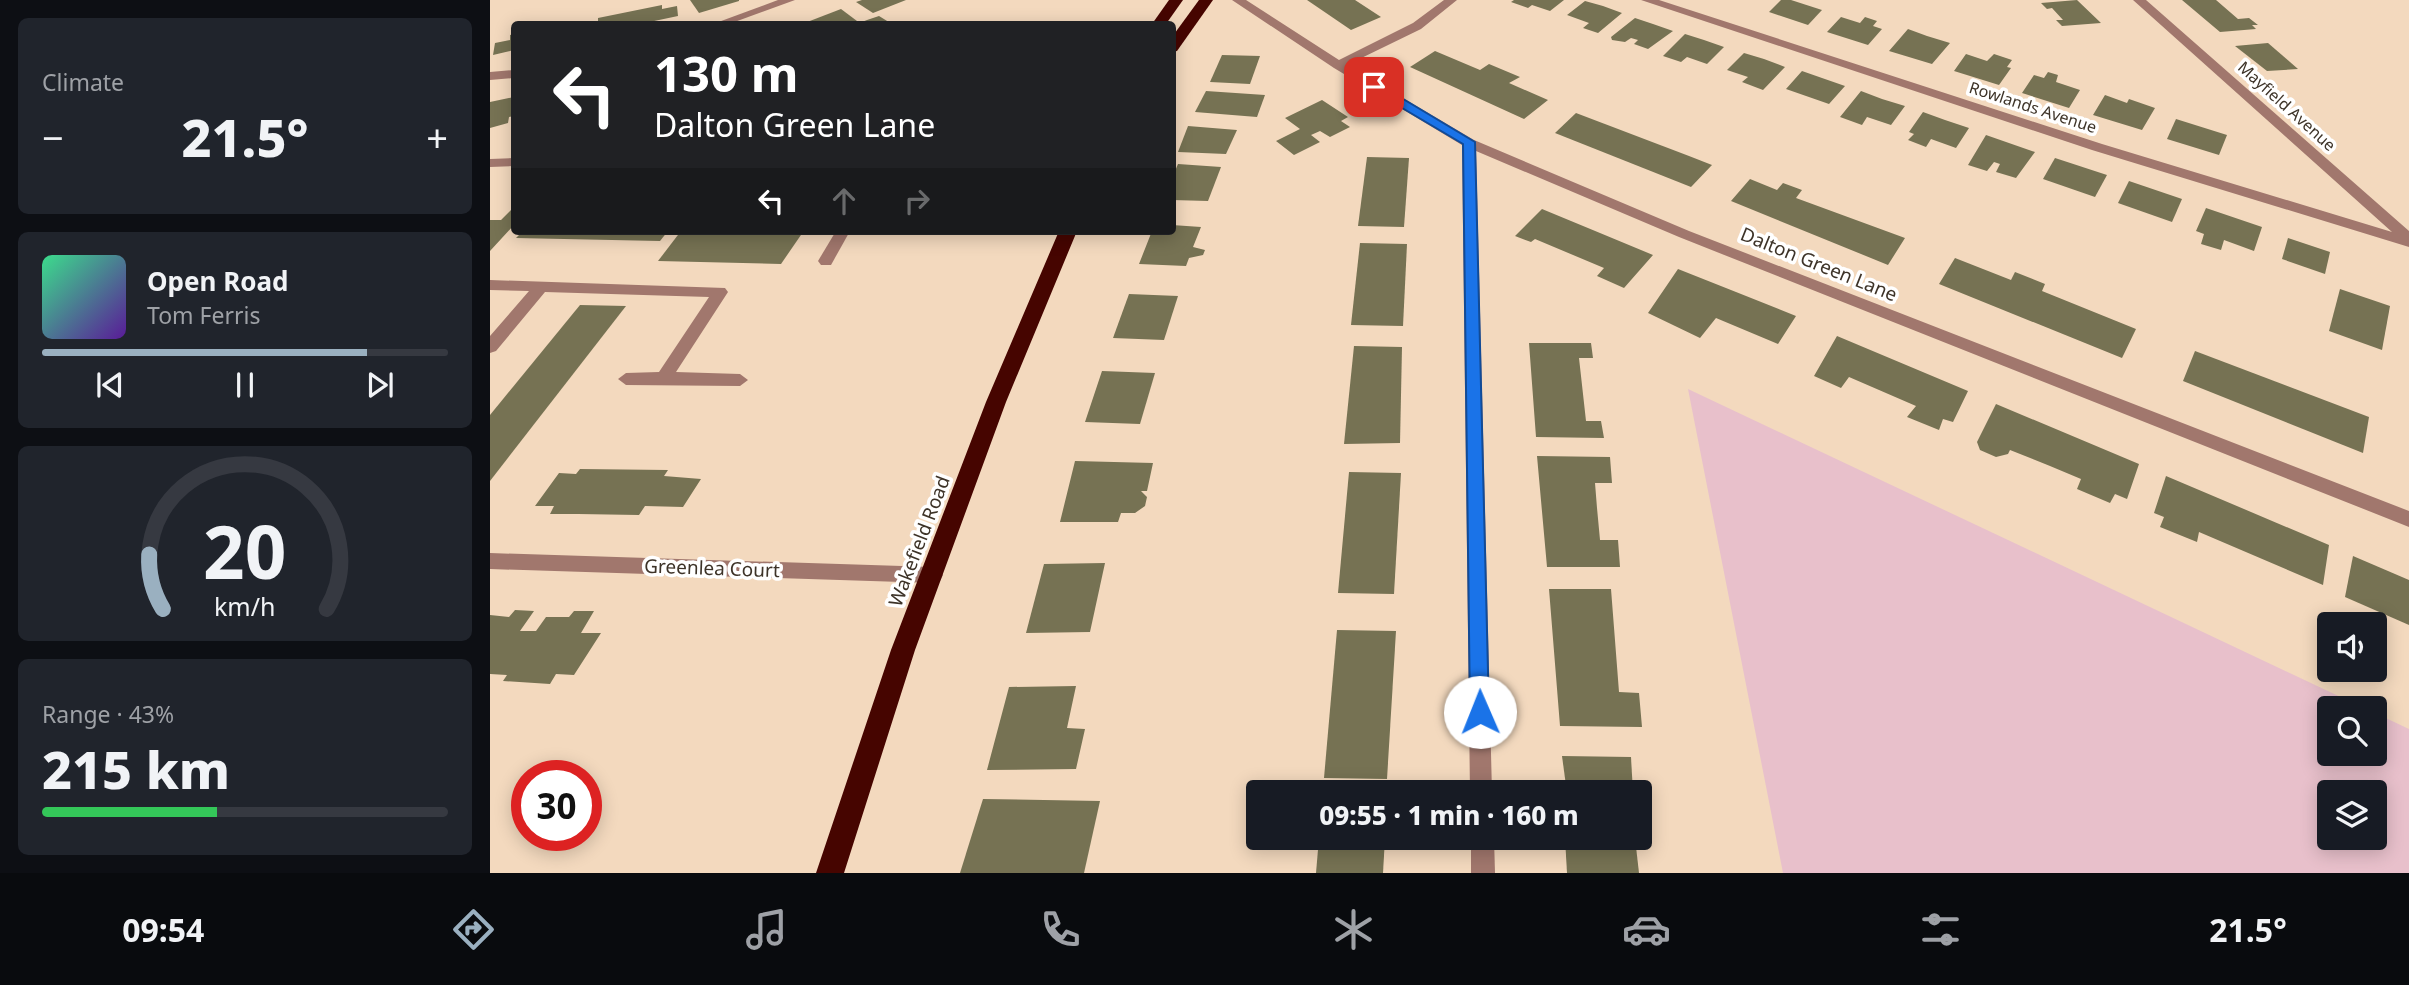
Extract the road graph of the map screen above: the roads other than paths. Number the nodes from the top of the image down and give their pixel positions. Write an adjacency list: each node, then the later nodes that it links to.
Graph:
1 (789, 0): 8 (street)
2 (1176, 0): 9 (highway)
3 (1206, 0): 10 (highway)
4 (1238, 0): 11 (street, Dalton Green Lane)
5 (1451, 0): 11 (street)
6 (1647, 0): 19 (street, Rowlands Avenue)
7 (2139, 0): 19 (street, Mayfield Avenue)
8 (728, 21)
9 (1161, 21)
10 (1176, 42)
11 (1338, 65): 14 (street, Dalton Green Lane)
12 (511, 74): 13 (street)
13 (490, 76)
14 (1469, 142): 27 (street, Dalton Green Lane); 30 (street)
15 (511, 162): 16 (street)
16 (490, 163)
17 (841, 235): 20 (street)
18 (1066, 235): 29 (highway, Wakefield Road)
19 (2409, 241)
20 (827, 261)
21 (490, 285): 22 (street)
22 (541, 287): 23 (street); 24 (street)
23 (490, 347)
24 (664, 378): 25 (street); 26 (street)
25 (625, 379)
26 (740, 380)
27 (2409, 519)
28 (490, 561): 29 (street, Greenlea Court)
29 (933, 575): 32 (highway, Wakefield Road)
30 (1481, 780)
31 (1482, 850): 33 (street)
32 (830, 873)
33 (1483, 873)

